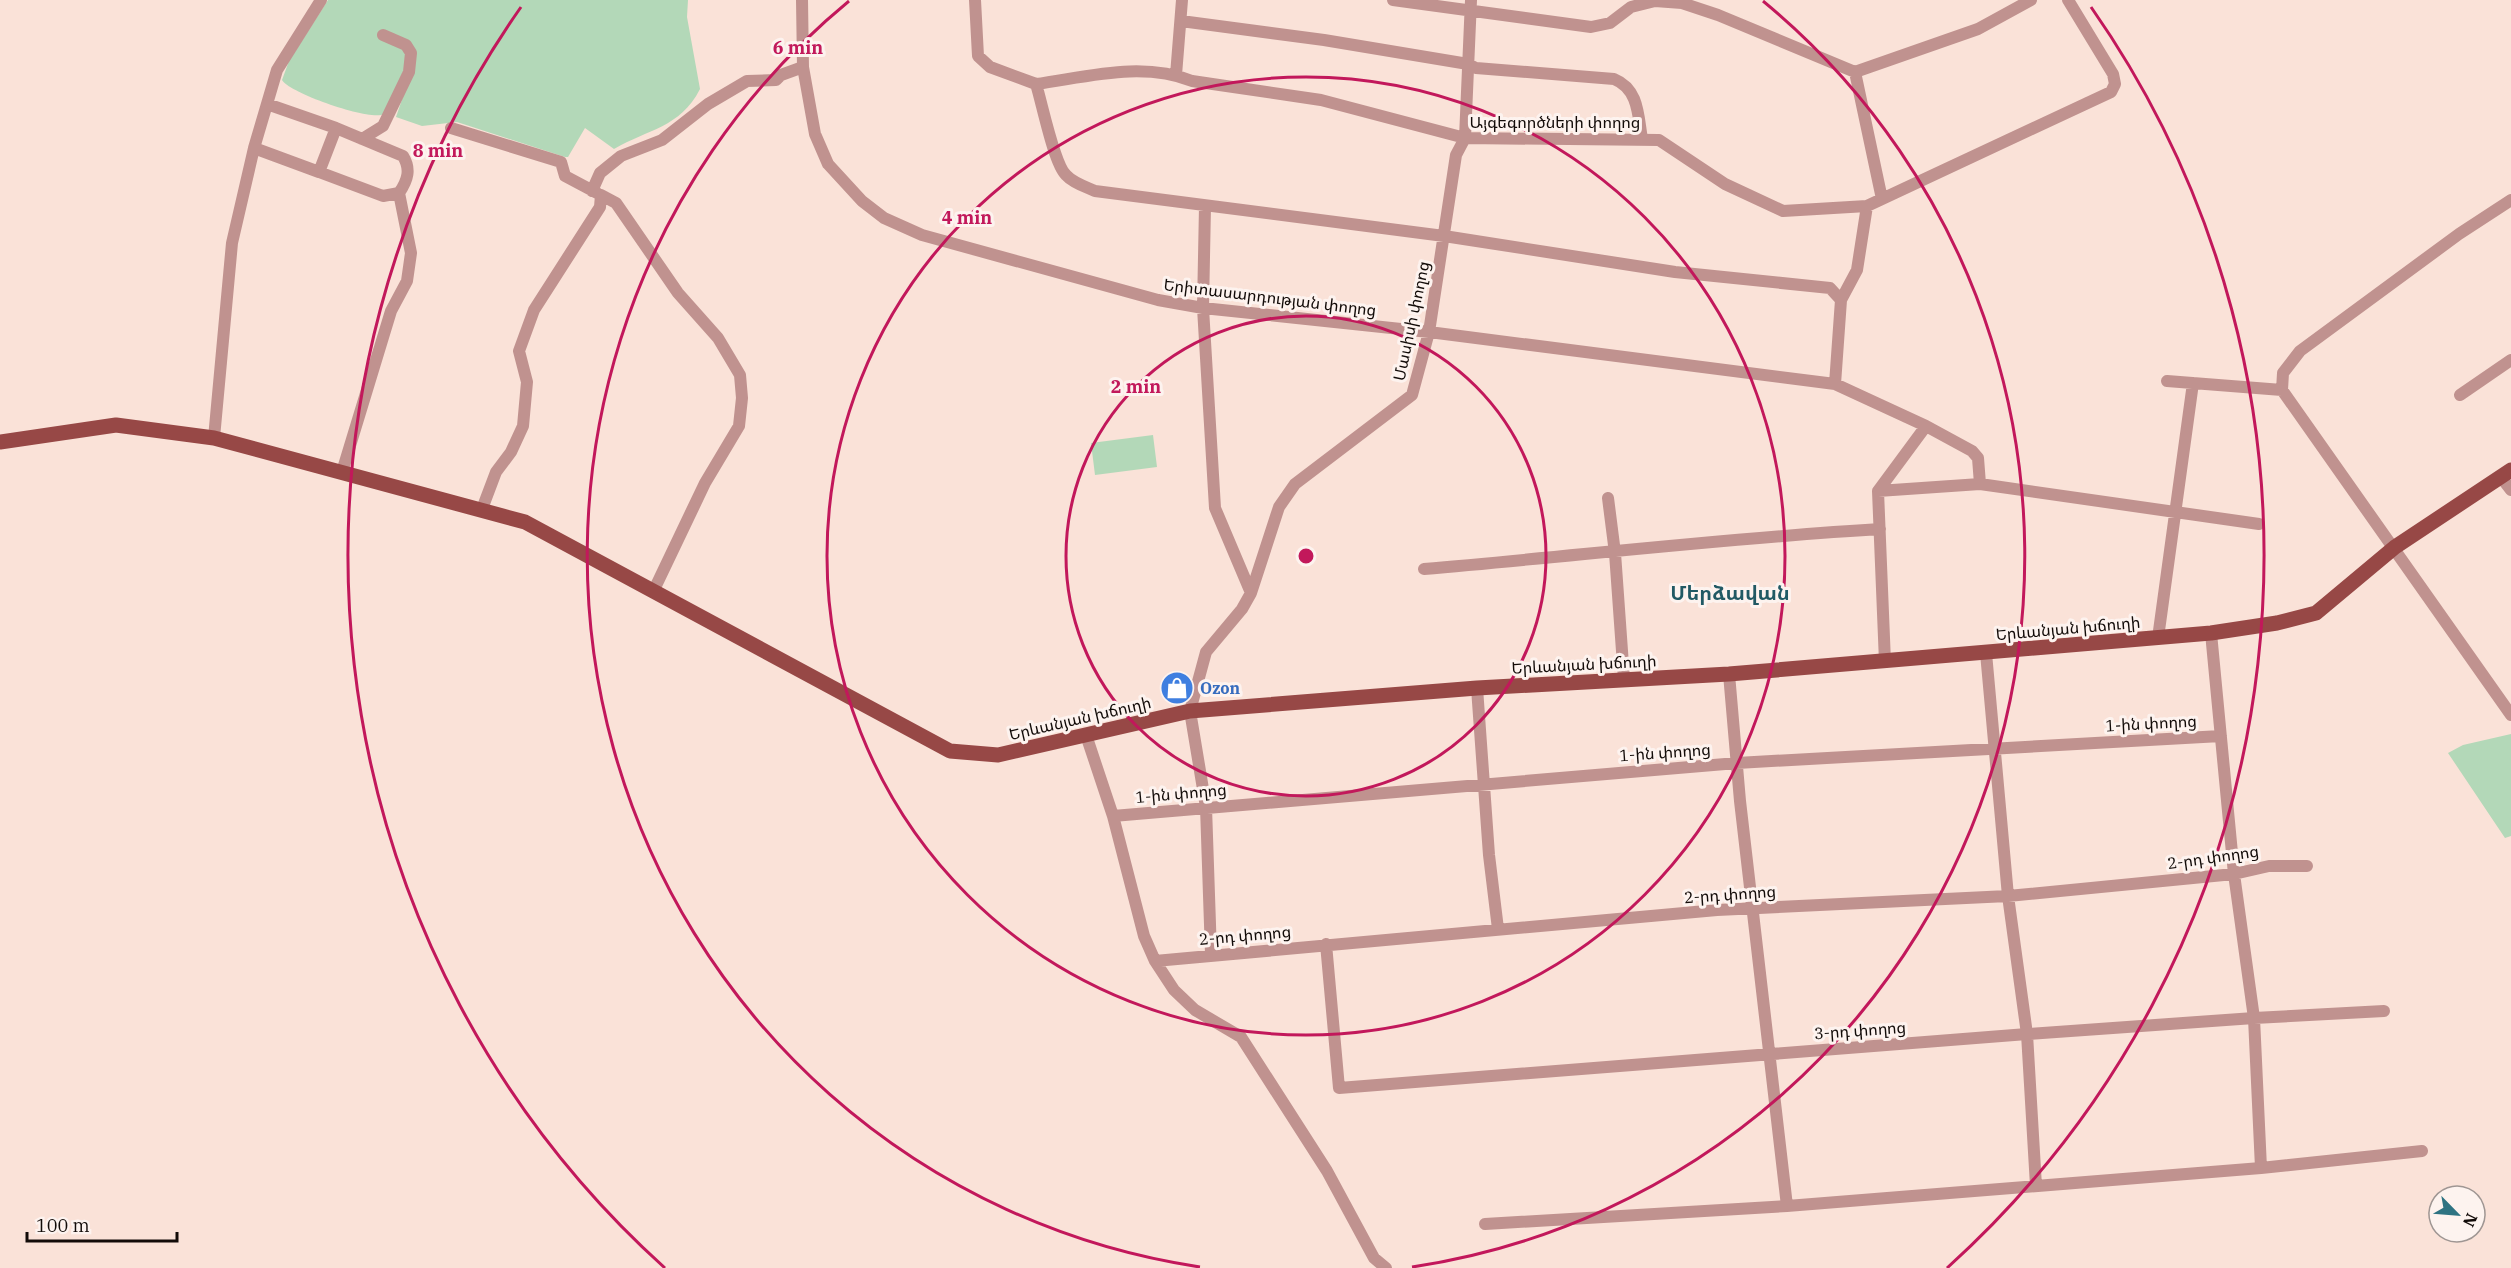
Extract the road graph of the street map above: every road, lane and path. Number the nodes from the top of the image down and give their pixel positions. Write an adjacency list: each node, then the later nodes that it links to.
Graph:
1 (321, 0): 16 (street)
2 (802, 0): 12 (street, Երիտասարդության փողոց)
3 (975, 0): 15 (street)
4 (1182, 0): 9 (street)
5 (1393, 0): 8 (street)
6 (2031, 0): 13 (street)
7 (2068, 0): 26 (street, Այգեգործների փողոց)
8 (1471, 6): 11 (street, Մասիսի փողոց); 13 (street)
9 (1181, 21): 11 (street); 14 (street)
10 (383, 35): 20 (street)
11 (1468, 64): 19 (street, Մասիսի փողոց); 21 (street)
12 (803, 67): 25 (street); 32 (street, Երիտասարդության փողոց)
13 (1855, 72): 26 (street)
14 (1176, 75): 15 (street, Այգեգործների փողոց); 19 (street, Այգեգործների փողոց)
15 (1036, 84): 28 (street)
16 (267, 104): 17 (street); 22 (street)
17 (336, 128): 20 (street); 23 (street)
18 (452, 128): 25 (street)
19 (1465, 138): 21 (street, Այգեգործների փողոց); 30 (street, Մասիսի փողոց)
20 (362, 139): 24 (street)
21 (1642, 139): 29 (street, Այգեգործների փողոց)
22 (254, 148): 23 (street); 41 (street)
23 (319, 172): 24 (street)
24 (399, 193): 43 (street)
25 (596, 193): 49 (street); 56 (street)
26 (1882, 199): 29 (street, Այգեգործների փողոց)
27 (2511, 200): 38 (street)
28 (1205, 206): 30 (street); 32 (street)
29 (1867, 206): 31 (street)
30 (1444, 236): 31 (street); 33 (street, Մասիսի փողոց)
31 (1841, 300): 37 (street)
32 (1203, 308): 33 (street, Երիտասարդության փողոց); 57 (street)
33 (1429, 332): 37 (street, Երիտասարդության փողոց); 57 (street, Մասիսի փողոց)
34 (2511, 360): 39 (street)
35 (2167, 381): 36 (street)
36 (2193, 383): 38 (street); 50 (street)
37 (1835, 384): 40 (street, Երիտասարդության փողոց)
38 (2282, 390): 53 (street)
39 (2460, 395)
40 (1926, 426): 45 (street, Երիտասարդության փողոց); 47 (street)
41 (214, 438): 42 (main road, Երևանյան խճուղի); 43 (main road, Երևանյան խճուղի)
42 (0, 442)
43 (342, 472): 49 (main road, Երևանյան խճուղի)
44 (2506, 473): 46 (street); 53 (main road, Երևանյան խճուղի)
45 (1980, 484): 47 (street); 50 (street)
46 (2511, 490)
47 (1878, 491): 52 (street)
48 (1608, 498): 54 (street)
49 (482, 509): 56 (main road, Երևանյան խճուղի)
50 (2175, 512): 51 (street); 59 (street)
51 (2259, 524)
52 (1880, 529): 54 (street); 61 (street)
53 (2395, 547): 58 (main road, Երևանյան խճուղի); 66 (street)
54 (1615, 553): 55 (street); 63 (street)
55 (1424, 569)
56 (653, 592): 67 (main road, Երևանյան խճուղի)
57 (1251, 593): 65 (street, Մասիսի փողոց)
58 (2211, 633): 59 (main road, Երևանյան խճուղի); 68 (street)
59 (2158, 638): 60 (main road, Երևանյան խճուղի)
60 (1986, 653): 61 (main road, Երևանյան խճուղի); 69 (street)
61 (1885, 662): 62 (main road, Երևանյան խճուղի)
62 (1729, 675): 63 (main road, Երևանյան խճուղի); 70 (street)
63 (1624, 679): 64 (main road, Երևանյան խճուղի)
64 (1477, 688): 65 (main road, Երևանյան խճուղի); 71 (street)
65 (1190, 711): 67 (main road, Երևանյան խճուղի); 72 (street)
66 (2511, 715)
67 (1086, 735): 73 (street)
68 (2221, 736): 69 (street, 1-ին փողոց); 75 (street)
69 (1994, 748): 70 (street, 1-ին փողոց); 76 (street)
70 (1737, 763): 71 (street, 1-ին փողոց); 77 (street)
71 (1483, 783): 72 (street, 1-ին փողոց); 78 (street)
72 (1206, 807): 73 (street, 1-ին փողոց); 80 (street)
73 (1113, 816): 81 (street)
74 (2307, 866): 75 (street, 2-րդ փողոց)
75 (2234, 874): 76 (street, 2-րդ փողոց); 83 (street)
76 (2008, 896): 77 (street, 2-րդ փողոց); 84 (street)
77 (1754, 907): 78 (street, 2-րդ փողոց); 85 (street)
78 (1498, 929): 79 (street, 2-րդ փողոց)
79 (1326, 944): 80 (street, 2-րդ փողոց); 85 (street, 3-րդ փողոց)
80 (1211, 954): 81 (street, 2-րդ փողոց)
81 (1155, 961): 91 (street)
82 (2384, 1011): 83 (street, 3-րդ փողոց)
83 (2254, 1017): 84 (street, 3-րդ փողոց); 87 (street)
84 (2027, 1034): 85 (street, 3-րդ փողոց); 88 (street)
85 (1769, 1053): 89 (street)
86 (2422, 1151): 87 (street)
87 (2261, 1168): 88 (street)
88 (2036, 1186): 89 (street)
89 (1787, 1206): 90 (street)
90 (1485, 1224)
91 (1386, 1268)

